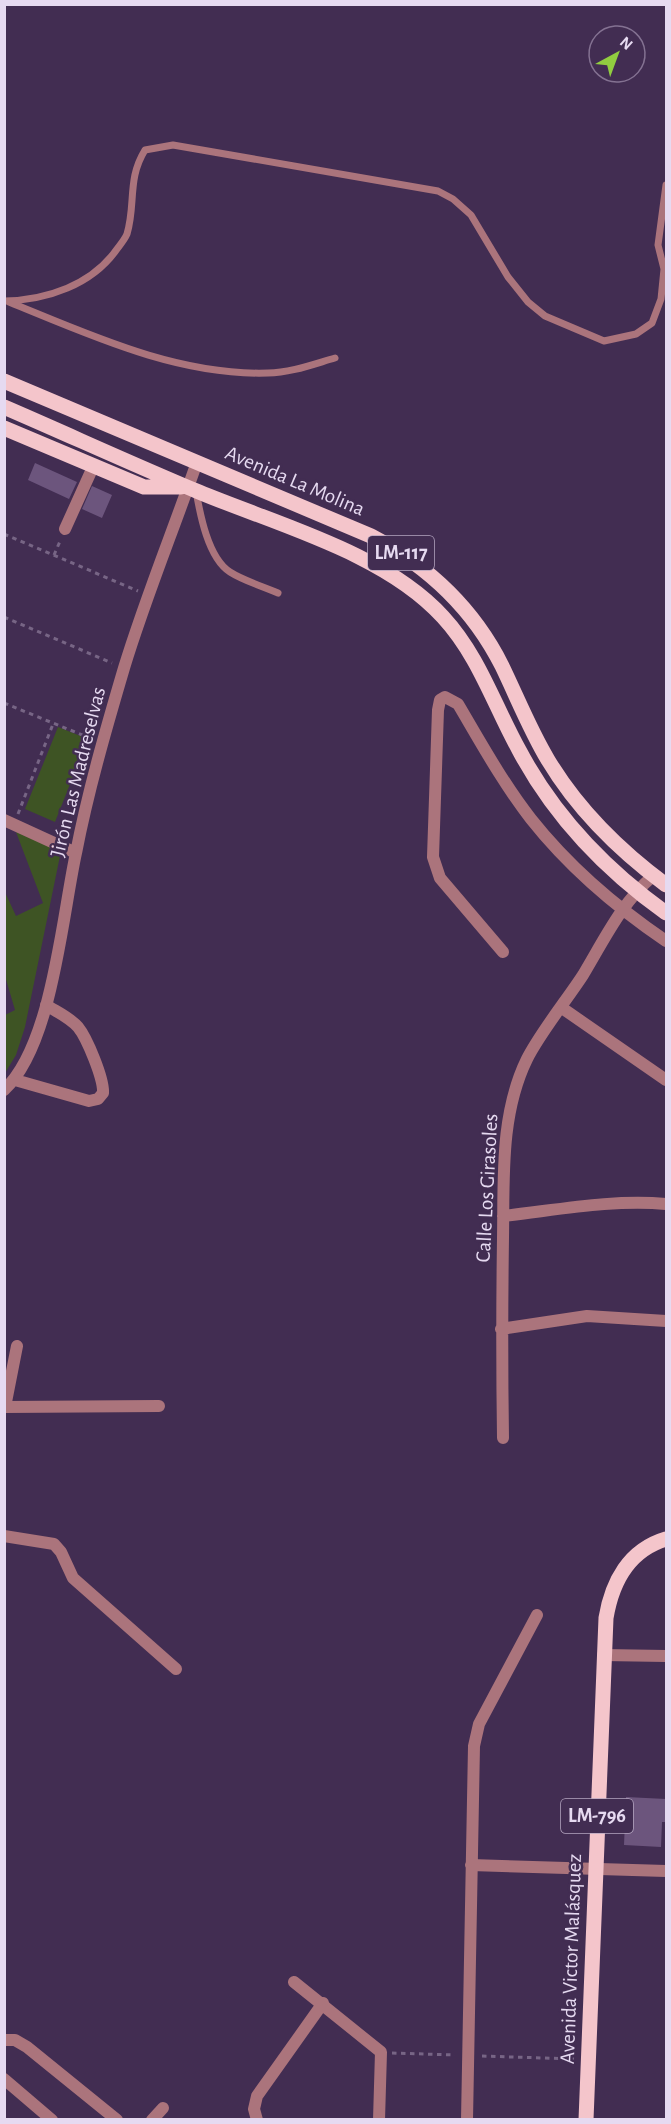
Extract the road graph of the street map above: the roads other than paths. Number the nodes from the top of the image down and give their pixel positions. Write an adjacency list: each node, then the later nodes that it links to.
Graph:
1 (666, 185): 2 (lane)
2 (6, 301): 3 (lane)
3 (335, 358)
4 (4, 381): 7 (main road, Avenida La Molina / LM-117)
5 (4, 406): 9 (main road, LM-117)
6 (4, 428): 8 (main road, LM-117)
7 (196, 462): 9 (street, Jirón Las Madreselvas); 14 (main road, Avenida La Molina / LM-117)
8 (93, 467): 9 (main road, LM-117); 10 (street)
9 (192, 489): 11 (lane); 13 (street, Jirón Las Madreselvas); 16 (main road, LM-117)
10 (65, 529)
11 (278, 592)
12 (9, 822): 13 (street)
13 (76, 853): 21 (street, Jirón Las Madreselvas)
14 (653, 876): 15 (main road, Avenida La Molina / LM-117); 16 (street, Calle Los Girasoles)
15 (666, 885)
16 (635, 891): 17 (street, Calle Los Girasoles); 18 (main road, LM-117)
17 (621, 910): 19 (street); 20 (street); 22 (street, Calle Los Girasoles)
18 (666, 913)
19 (666, 941)
20 (503, 952)
21 (46, 1005): 23 (street, Jirón Las Madreselvas); 23 (street)
22 (562, 1008): 24 (street); 27 (street, Calle Los Girasoles)
23 (15, 1080): 25 (street, Jirón Las Madreselvas)
24 (666, 1080)
25 (4, 1090)
26 (666, 1204): 27 (street)
27 (503, 1216): 29 (street, Calle Los Girasoles)
28 (666, 1321): 29 (street)
29 (501, 1329): 33 (street, Calle Los Girasoles)
30 (17, 1346): 32 (street)
31 (159, 1406): 32 (street)
32 (5, 1407)
33 (503, 1438)
34 (4, 1536): 39 (street)
35 (666, 1539): 37 (main road, Avenida Victor Malásquez / LM-796)
36 (537, 1615): 40 (street)
37 (603, 1655): 38 (street); 41 (main road, Avenida Victor Malásquez / LM-796)
38 (666, 1656)
39 (176, 1669)
40 (471, 1865): 41 (street); 53 (street)
41 (595, 1869): 42 (street); 54 (main road, Avenida Victor Malásquez / LM-796)
42 (666, 1871)
43 (294, 1982): 44 (street)
44 (323, 2003): 51 (street); 52 (street)
45 (4, 2040): 49 (street)
46 (4, 2079): 48 (street)
47 (163, 2108): 50 (street)
48 (52, 2120)
49 (117, 2120)
50 (152, 2120)
51 (257, 2120)
52 (379, 2120)
53 (467, 2120)
54 (586, 2120)

